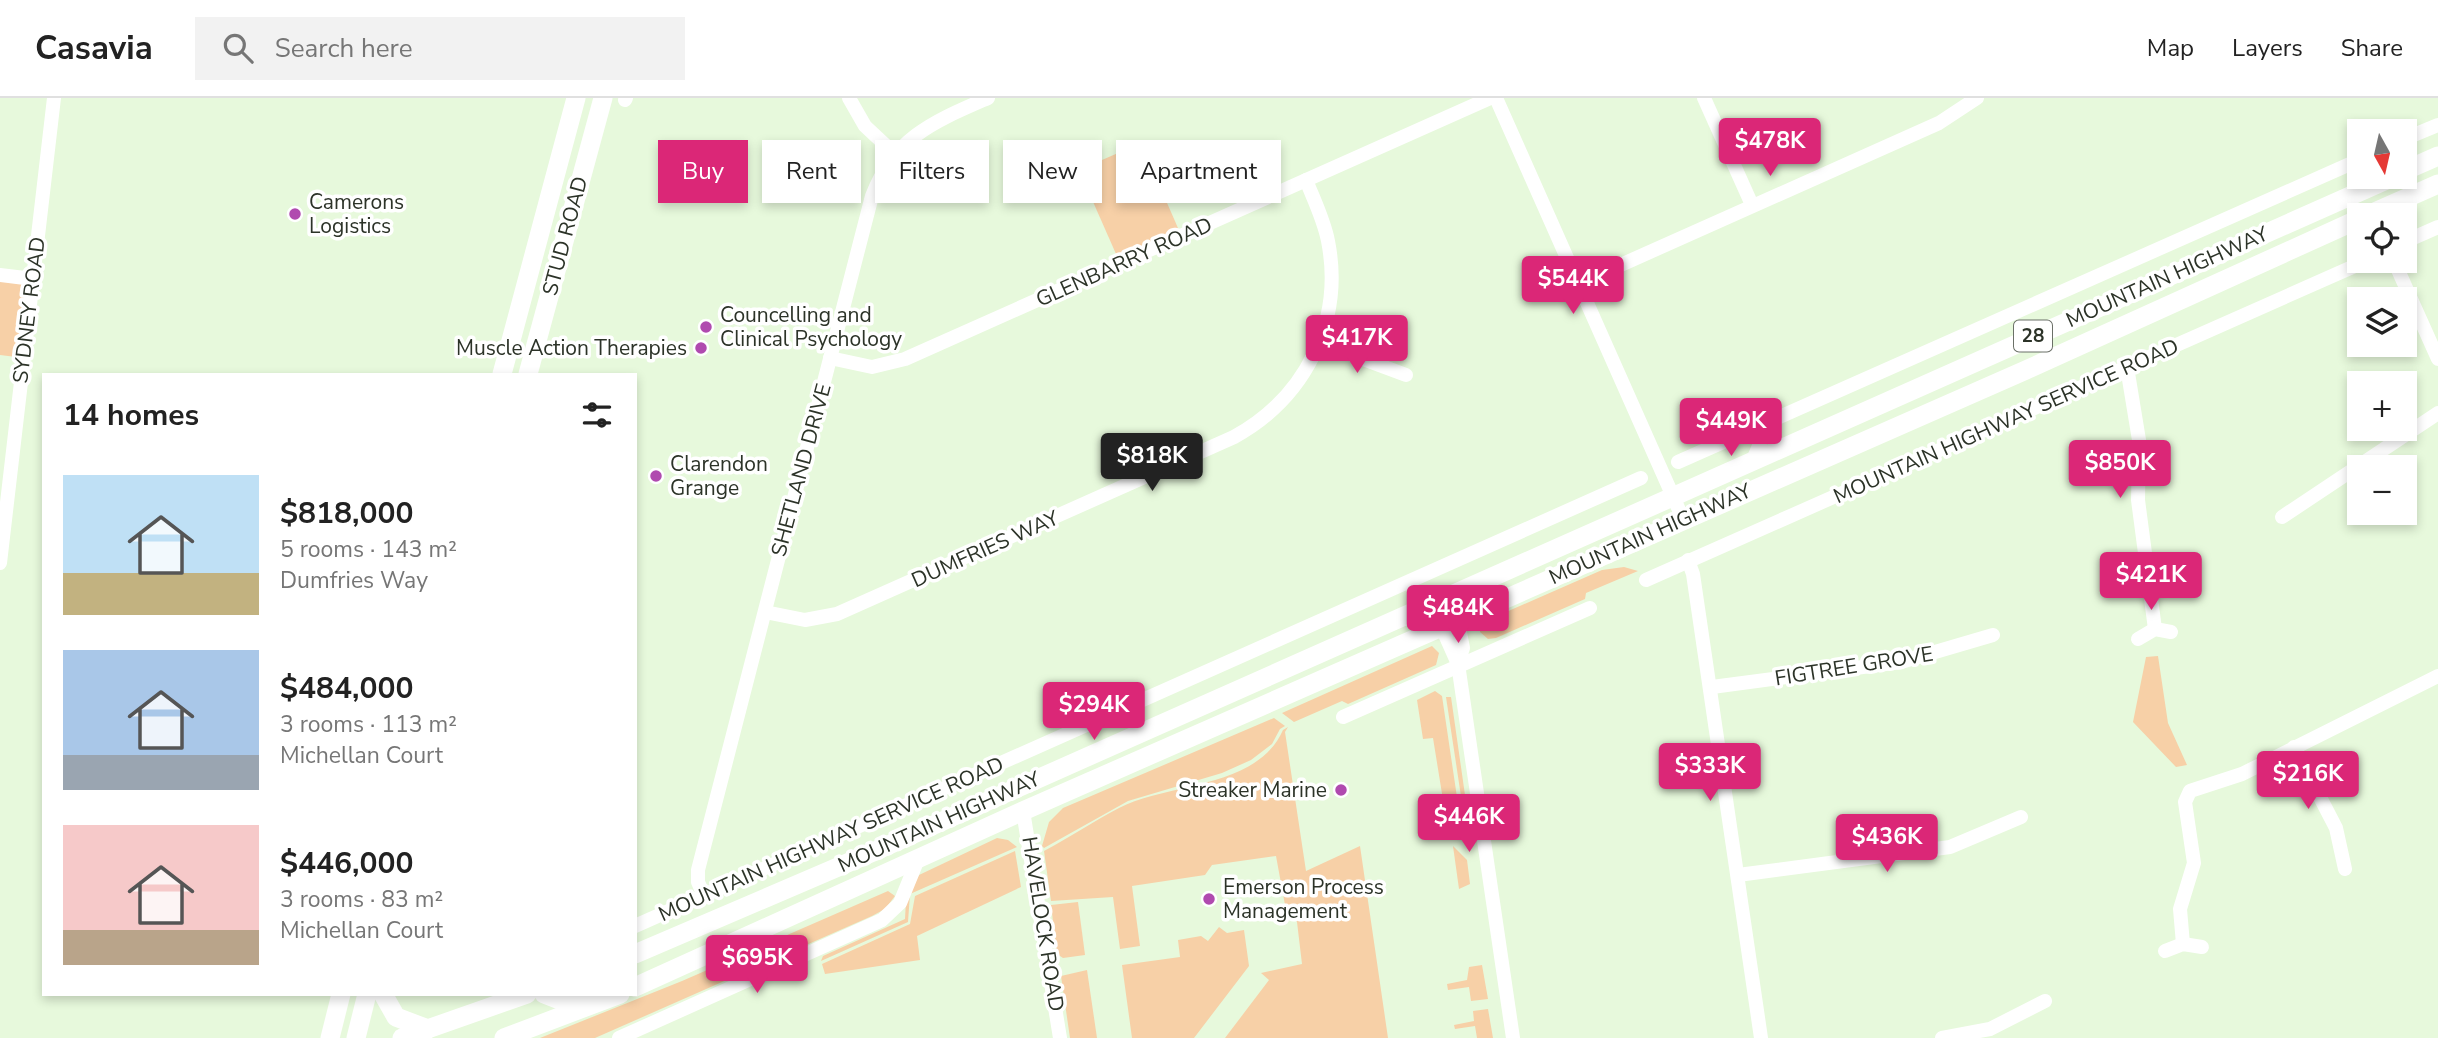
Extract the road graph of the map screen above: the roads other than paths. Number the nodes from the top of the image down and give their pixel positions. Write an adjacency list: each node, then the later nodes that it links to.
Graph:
1 (54, 98): 34 (street, SYDNEY ROAD)
2 (576, 98): 20 (main road, STUD ROAD)
3 (603, 98): 22 (main road, STUD ROAD)
4 (849, 98): 12 (street)
5 (988, 98): 13 (street, SHETLAND DRIVE)
6 (1490, 98): 17 (street, GLENBARRY ROAD)
7 (1496, 98): 35 (street)
8 (1704, 98): 25 (street)
9 (1977, 98): 25 (street)
10 (2438, 125): 11 (street)
11 (2417, 134)
12 (880, 140)
13 (912, 140)
14 (2438, 156): 16 (main road)
15 (2347, 165): 44 (street, MOUNTAIN HIGHWAY)
16 (2417, 166)
17 (1306, 180): 36 (street, DUMFRIES WAY); 37 (street, GLENBARRY ROAD)
18 (2438, 184): 24 (main road, MOUNTAIN HIGHWAY / 28)
19 (2362, 190): 23 (street); 45 (main road, MOUNTAIN HIGHWAY / 28)
20 (550, 191): 22 (main road); 29 (main road, STUD ROAD)
21 (875, 192): 37 (street, SHETLAND DRIVE)
22 (575, 197): 30 (main road, STUD ROAD)
23 (2365, 203)
24 (2396, 203)
25 (1752, 205): 35 (street)
26 (2347, 225): 46 (main road, MOUNTAIN HIGHWAY / 28)
27 (2438, 227): 28 (street)
28 (2417, 236)
29 (531, 262): 30 (main road); 40 (main road, STUD ROAD)
30 (556, 269): 41 (main road, STUD ROAD)
31 (2347, 269): 39 (street, MOUNTAIN HIGHWAY SERVICE ROAD)
32 (2399, 273): 38 (street)
33 (0, 275): 34 (street)
34 (33, 279): 47 (street, SYDNEY ROAD)
35 (1578, 284): 51 (street)
36 (1320, 343): 42 (street); 59 (street, DUMFRIES WAY)
37 (830, 358): 59 (street, SHETLAND DRIVE)
38 (2438, 359)
39 (2127, 366): 54 (street, MOUNTAIN HIGHWAY SERVICE ROAD); 61 (street)
40 (502, 373)
41 (528, 373)
42 (1406, 375)
43 (2438, 413): 52 (street)
44 (1769, 422): 48 (street); 49 (street)
45 (1824, 429): 46 (main road); 48 (main road, MOUNTAIN HIGHWAY / 28)
46 (1863, 442): 53 (main road, MOUNTAIN HIGHWAY / 28)
47 (6, 457): 55 (street, SYDNEY ROAD)
48 (1753, 460): 51 (main road, MOUNTAIN HIGHWAY / 28)
49 (1678, 462)
50 (1641, 478): 76 (street, MOUNTAIN HIGHWAY SERVICE ROAD)
51 (1673, 496): 53 (street); 57 (main road, MOUNTAIN HIGHWAY / 28)
52 (2281, 517)
53 (1683, 519): 60 (main road, MOUNTAIN HIGHWAY / 28)
54 (1688, 560): 56 (street, MOUNTAIN HIGHWAY SERVICE ROAD); 67 (street)
55 (0, 563)
56 (1646, 580)
57 (1439, 599): 60 (main road); 70 (main road, MOUNTAIN HIGHWAY / 28)
58 (1590, 608): 65 (street)
59 (765, 612): 76 (street, SHETLAND DRIVE)
60 (1450, 625): 65 (street); 71 (main road, MOUNTAIN HIGHWAY / 28)
61 (2155, 629): 62 (street); 64 (street)
62 (2171, 632)
63 (1993, 635): 67 (street, FIGTREE GROVE)
64 (2138, 639)
65 (1458, 664): 68 (street); 99 (street)
66 (2438, 676): 69 (street)
67 (1712, 687): 75 (street)
68 (1343, 717)
69 (2294, 747): 74 (street); 78 (street)
70 (1013, 789): 71 (main road); 81 (main road, MOUNTAIN HIGHWAY / 28)
71 (1023, 811): 73 (main road, MOUNTAIN HIGHWAY / 28); 98 (street, HAVELOCK ROAD)
72 (2021, 817): 75 (street)
73 (918, 859): 82 (main road, MOUNTAIN HIGHWAY / 28); 97 (street)
74 (2345, 869)
75 (1738, 876): 100 (street)
76 (704, 896): 77 (street, MOUNTAIN HIGHWAY SERVICE ROAD)
77 (637, 925)
78 (2183, 944): 79 (street); 80 (street)
79 (2202, 947)
80 (2165, 951)
81 (637, 953)
82 (637, 987)
83 (340, 996): 91 (main road)
84 (366, 996): 94 (main road)
85 (384, 996): 92 (main road)
86 (521, 996): 92 (main road)
87 (549, 996): 88 (main road)
88 (595, 996)
89 (615, 996): 96 (main road)
90 (2045, 1001): 101 (street)
91 (332, 1029): 93 (main road)
92 (428, 1029): 95 (main road)
93 (316, 1038)
94 (356, 1038)
95 (402, 1038)
96 (504, 1038)
97 (618, 1038)
98 (1060, 1038)
99 (1513, 1038)
100 (1761, 1038)
101 (1942, 1038)

